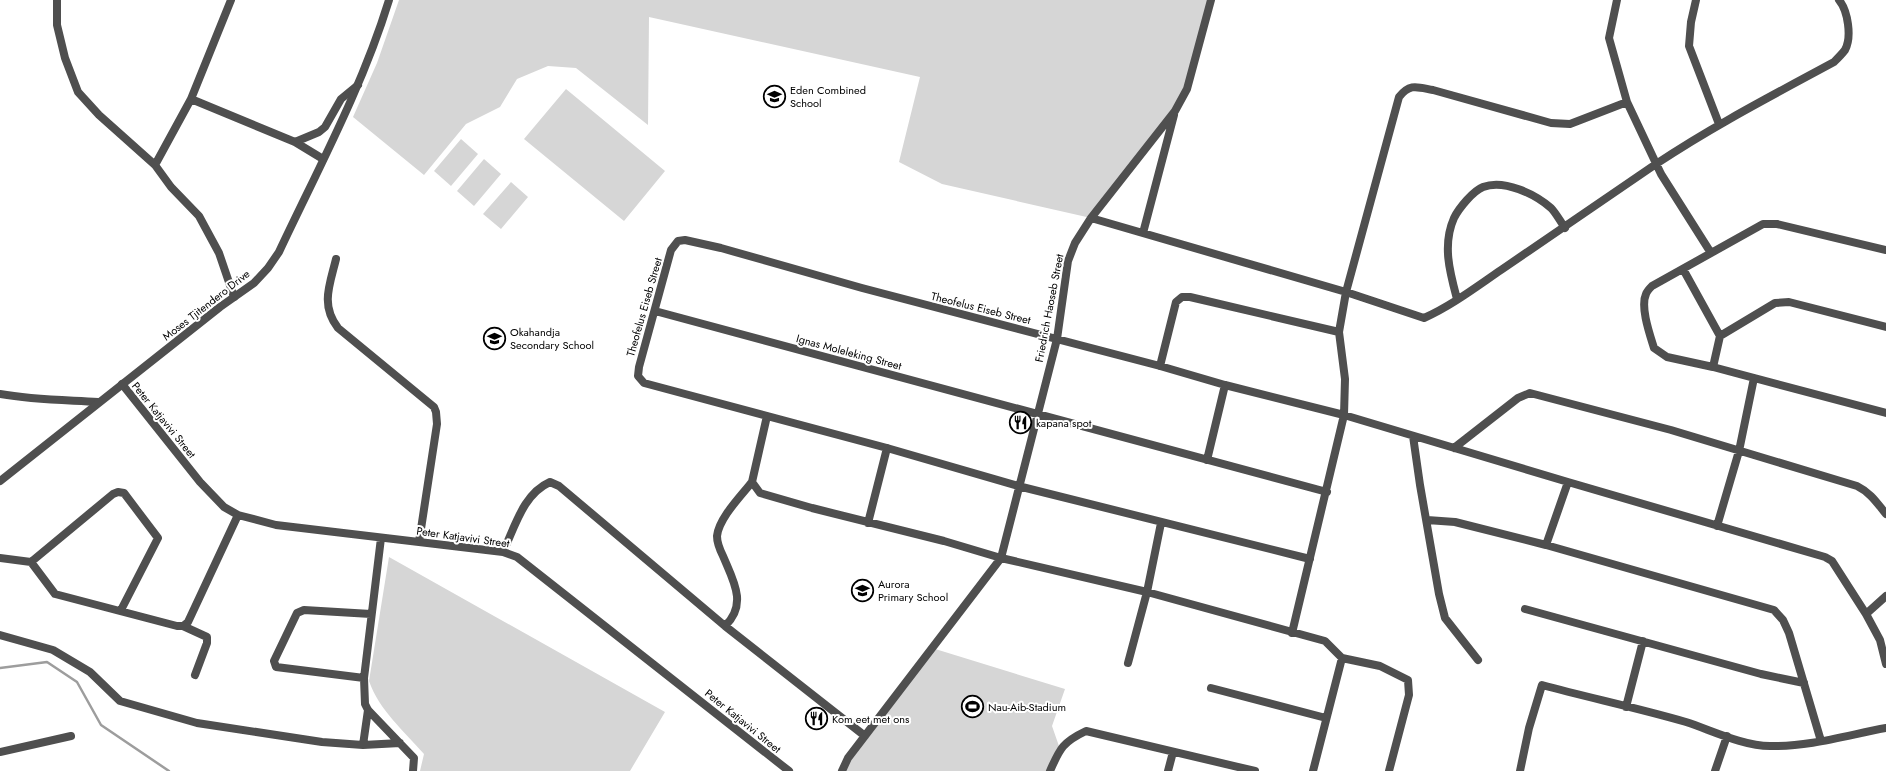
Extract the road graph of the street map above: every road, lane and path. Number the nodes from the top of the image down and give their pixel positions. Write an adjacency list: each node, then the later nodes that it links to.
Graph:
1 (57, 0): 16 (street)
2 (231, 0): 9 (street)
3 (389, 0): 8 (street, Moses Tjitendero Drive)
4 (1211, 0): 11 (street, Friedrich Haoseb Street)
5 (1617, 0): 10 (street)
6 (1696, 0): 12 (street)
7 (1839, 0): 12 (street)
8 (358, 85): 13 (street); 14 (street, Moses Tjitendero Drive)
9 (191, 99): 13 (street); 16 (street)
10 (1627, 102): 15 (street); 24 (street)
11 (1175, 111): 17 (street, Friedrich Haoseb Street); 19 (street)
12 (1719, 124): 15 (street)
13 (295, 142): 14 (street)
14 (323, 159): 25 (street, Moses Tjitendero Drive)
15 (1656, 164): 18 (street); 21 (street)
16 (156, 165): 25 (street)
17 (1091, 218): 19 (street); 31 (street, Friedrich Haoseb Street)
18 (1565, 228): 26 (street); 26 (street)
19 (1143, 233): 24 (street)
20 (1886, 250): 21 (street)
21 (1711, 253): 23 (street)
22 (336, 259): 60 (street)
23 (1683, 269): 30 (street); 33 (street)
24 (1346, 292): 26 (street); 29 (street)
25 (234, 297): 35 (street, Moses Tjitendero Drive)
26 (1458, 299)
27 (655, 311): 31 (street, Theofelus Eiseb Street); 39 (street, Ignas Moleleking Street); 42 (street, Theofelus Eiseb Street)
28 (1886, 326): 30 (street)
29 (1339, 332): 32 (street); 40 (street)
30 (1720, 336): 33 (street)
31 (1057, 338): 32 (street); 39 (street, Friedrich Haoseb Street)
32 (1160, 366): 36 (street)
33 (1713, 367): 34 (street)
34 (1754, 378): 41 (street); 46 (street)
35 (122, 384): 38 (street, Moses Tjitendero Drive); 54 (street, Peter Katjavivi Street)
36 (1226, 385): 40 (street); 47 (street)
37 (0, 394): 38 (street)
38 (98, 402): 48 (street, Moses Tjitendero Drive)
39 (1037, 414): 47 (street, Ignas Moleleking Street); 51 (street, Friedrich Haoseb Street)
40 (1344, 414): 43 (street); 52 (street)
41 (1886, 414)
42 (766, 416): 44 (street, Theofelus Eiseb Street); 49 (street)
43 (1413, 436): 45 (street); 55 (street)
44 (887, 448): 51 (street, Theofelus Eiseb Street); 56 (street)
45 (1454, 448): 46 (street); 50 (street)
46 (1739, 451): 53 (street); 58 (street)
47 (1207, 460): 52 (street, Ignas Moleleking Street)
48 (0, 481)
49 (752, 482): 56 (street); 74 (street)
50 (1568, 482): 58 (street); 61 (street)
51 (1018, 486): 57 (street, Theofelus Eiseb Street); 64 (street, Friedrich Haoseb Street)
52 (1327, 492): 65 (street)
53 (1886, 514)
54 (238, 515): 59 (street, Peter Katjavivi Street); 73 (street)
55 (1427, 520): 61 (street); 79 (street)
56 (868, 523): 64 (street)
57 (1161, 523): 65 (street, Theofelus Eiseb Street); 67 (street)
58 (1717, 526): 72 (street)
59 (381, 538): 60 (street, Peter Katjavivi Street); 71 (street)
60 (419, 542): 62 (street, Peter Katjavivi Street)
61 (1546, 545): 84 (street)
62 (503, 552): 74 (street); 100 (street, Peter Katjavivi Street)
63 (0, 558): 66 (street)
64 (1001, 558): 67 (street); 91 (street, Friedrich Haoseb Street)
65 (1310, 559): 75 (street)
66 (31, 562): 70 (street); 70 (street)
67 (1147, 592): 75 (street); 80 (street)
68 (1886, 596): 72 (street)
69 (1525, 609): 77 (street)
70 (121, 610): 73 (street)
71 (371, 614): 83 (street); 83 (street)
72 (1866, 614): 81 (street)
73 (183, 626): 82 (street)
74 (726, 626): 91 (street)
75 (1292, 633): 78 (street)
76 (0, 636): 95 (street)
77 (1643, 642): 84 (street); 86 (street)
78 (1342, 658): 88 (street); 106 (street)
79 (1478, 660)
80 (1128, 663)
81 (1886, 664)
82 (195, 675)
83 (364, 678): 87 (street)
84 (1804, 683): 93 (street)
85 (1211, 688): 88 (street)
86 (1626, 707): 92 (street); 107 (street)
87 (368, 710): 94 (street); 95 (street)
88 (1326, 718): 105 (street)
89 (1886, 728): 93 (street)
90 (71, 736): 96 (street)
91 (865, 736): 101 (street, Friedrich Haoseb Street)
92 (1727, 736): 93 (street); 108 (street)
93 (1821, 741)
94 (400, 742): 95 (street); 99 (street)
95 (363, 746)
96 (0, 752)
97 (1173, 752): 98 (street); 102 (street); 103 (street)
98 (1238, 769): 104 (street)
99 (413, 771)
100 (789, 771)
101 (842, 771)
102 (1050, 771)
103 (1168, 771)
104 (1255, 771)
105 (1313, 771)
106 (1389, 771)
107 (1520, 771)
108 (1715, 771)

